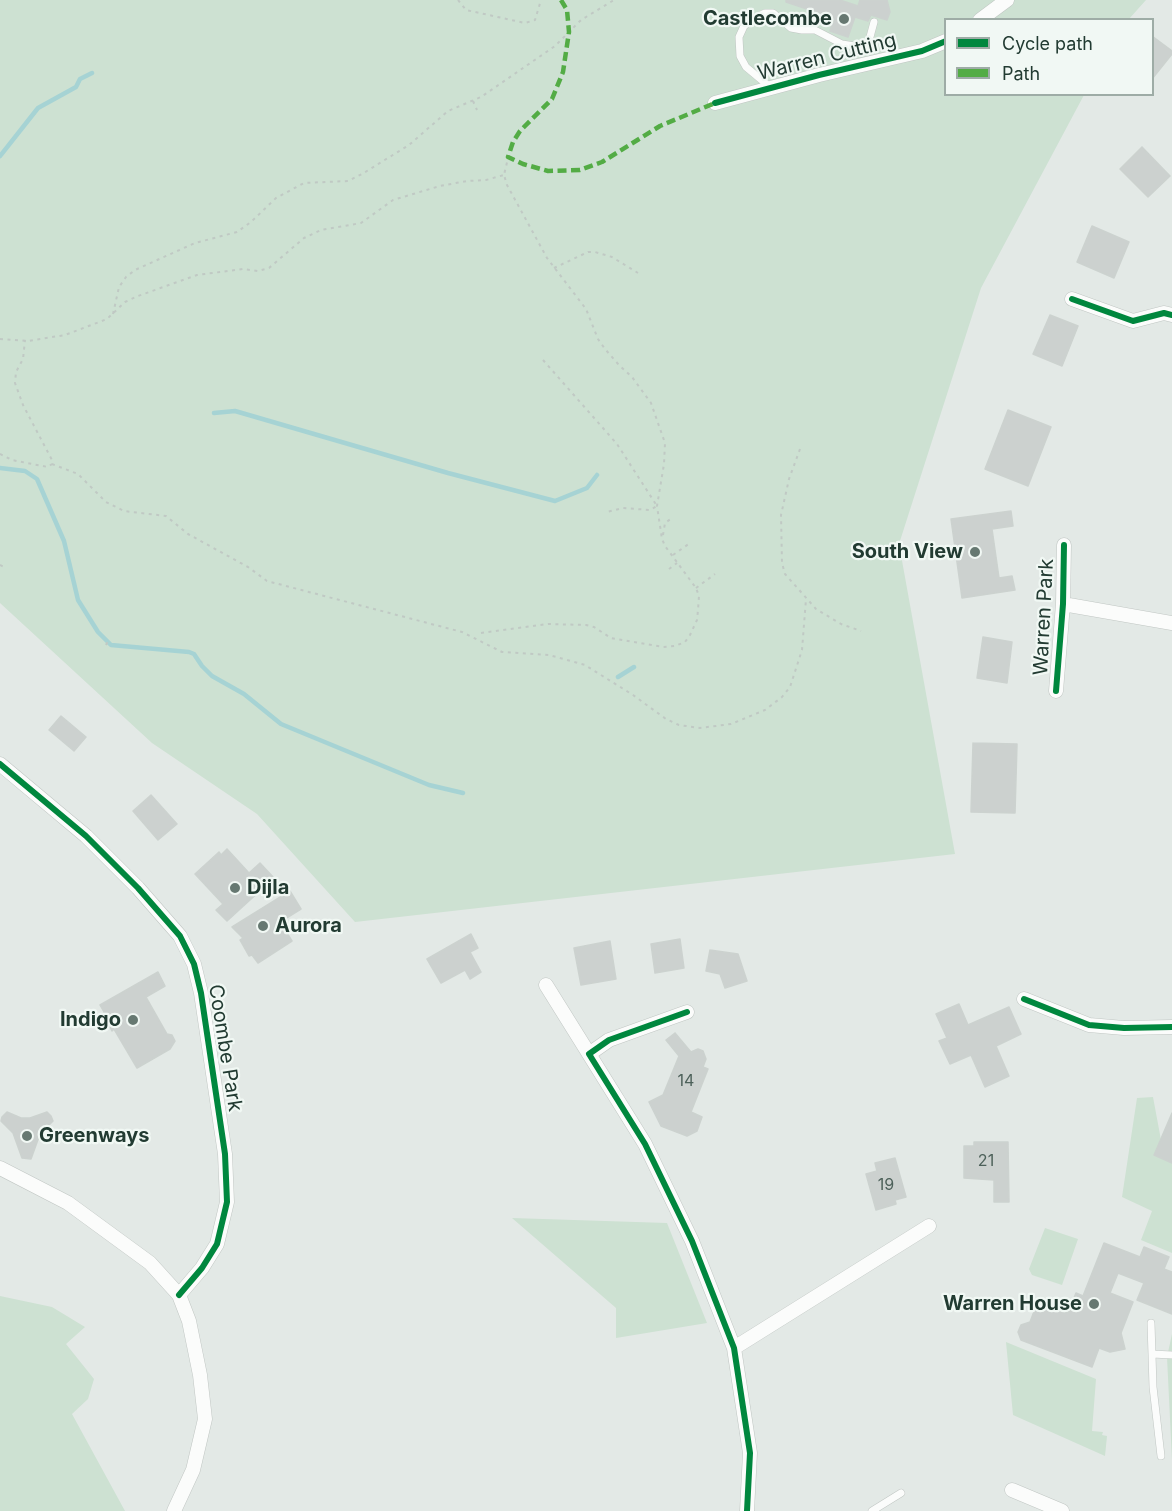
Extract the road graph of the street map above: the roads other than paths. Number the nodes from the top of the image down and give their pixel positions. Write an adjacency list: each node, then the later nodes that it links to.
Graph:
1 (1007, 0): 2 (street)
2 (983, 18)
3 (874, 22): 5 (lane)
4 (944, 41): 5 (street, Warren Cutting)
5 (770, 87): 6 (street, Warren Cutting)
6 (715, 103)
7 (1072, 299): 8 (street)
8 (1172, 315)
9 (1064, 545): 10 (street, Warren Park)
10 (1063, 604): 11 (street, Warren Park); 12 (street, Warren Park)
11 (1172, 623)
12 (1056, 692)
13 (0, 764): 21 (street, Coombe Park)
14 (546, 985): 18 (street)
15 (1024, 999): 17 (street)
16 (687, 1012): 18 (street)
17 (1172, 1027)
18 (589, 1054): 23 (street)
19 (0, 1168): 21 (street)
20 (929, 1227): 23 (street)
21 (179, 1295): 29 (street)
22 (1151, 1323): 24 (lane)
23 (734, 1348): 30 (street)
24 (1152, 1354): 25 (lane); 26 (lane)
25 (1172, 1355)
26 (1161, 1456)
27 (1012, 1490): 32 (street)
28 (900, 1493): 31 (lane)
29 (177, 1510)
30 (747, 1511)
31 (872, 1511)
32 (1062, 1511)

